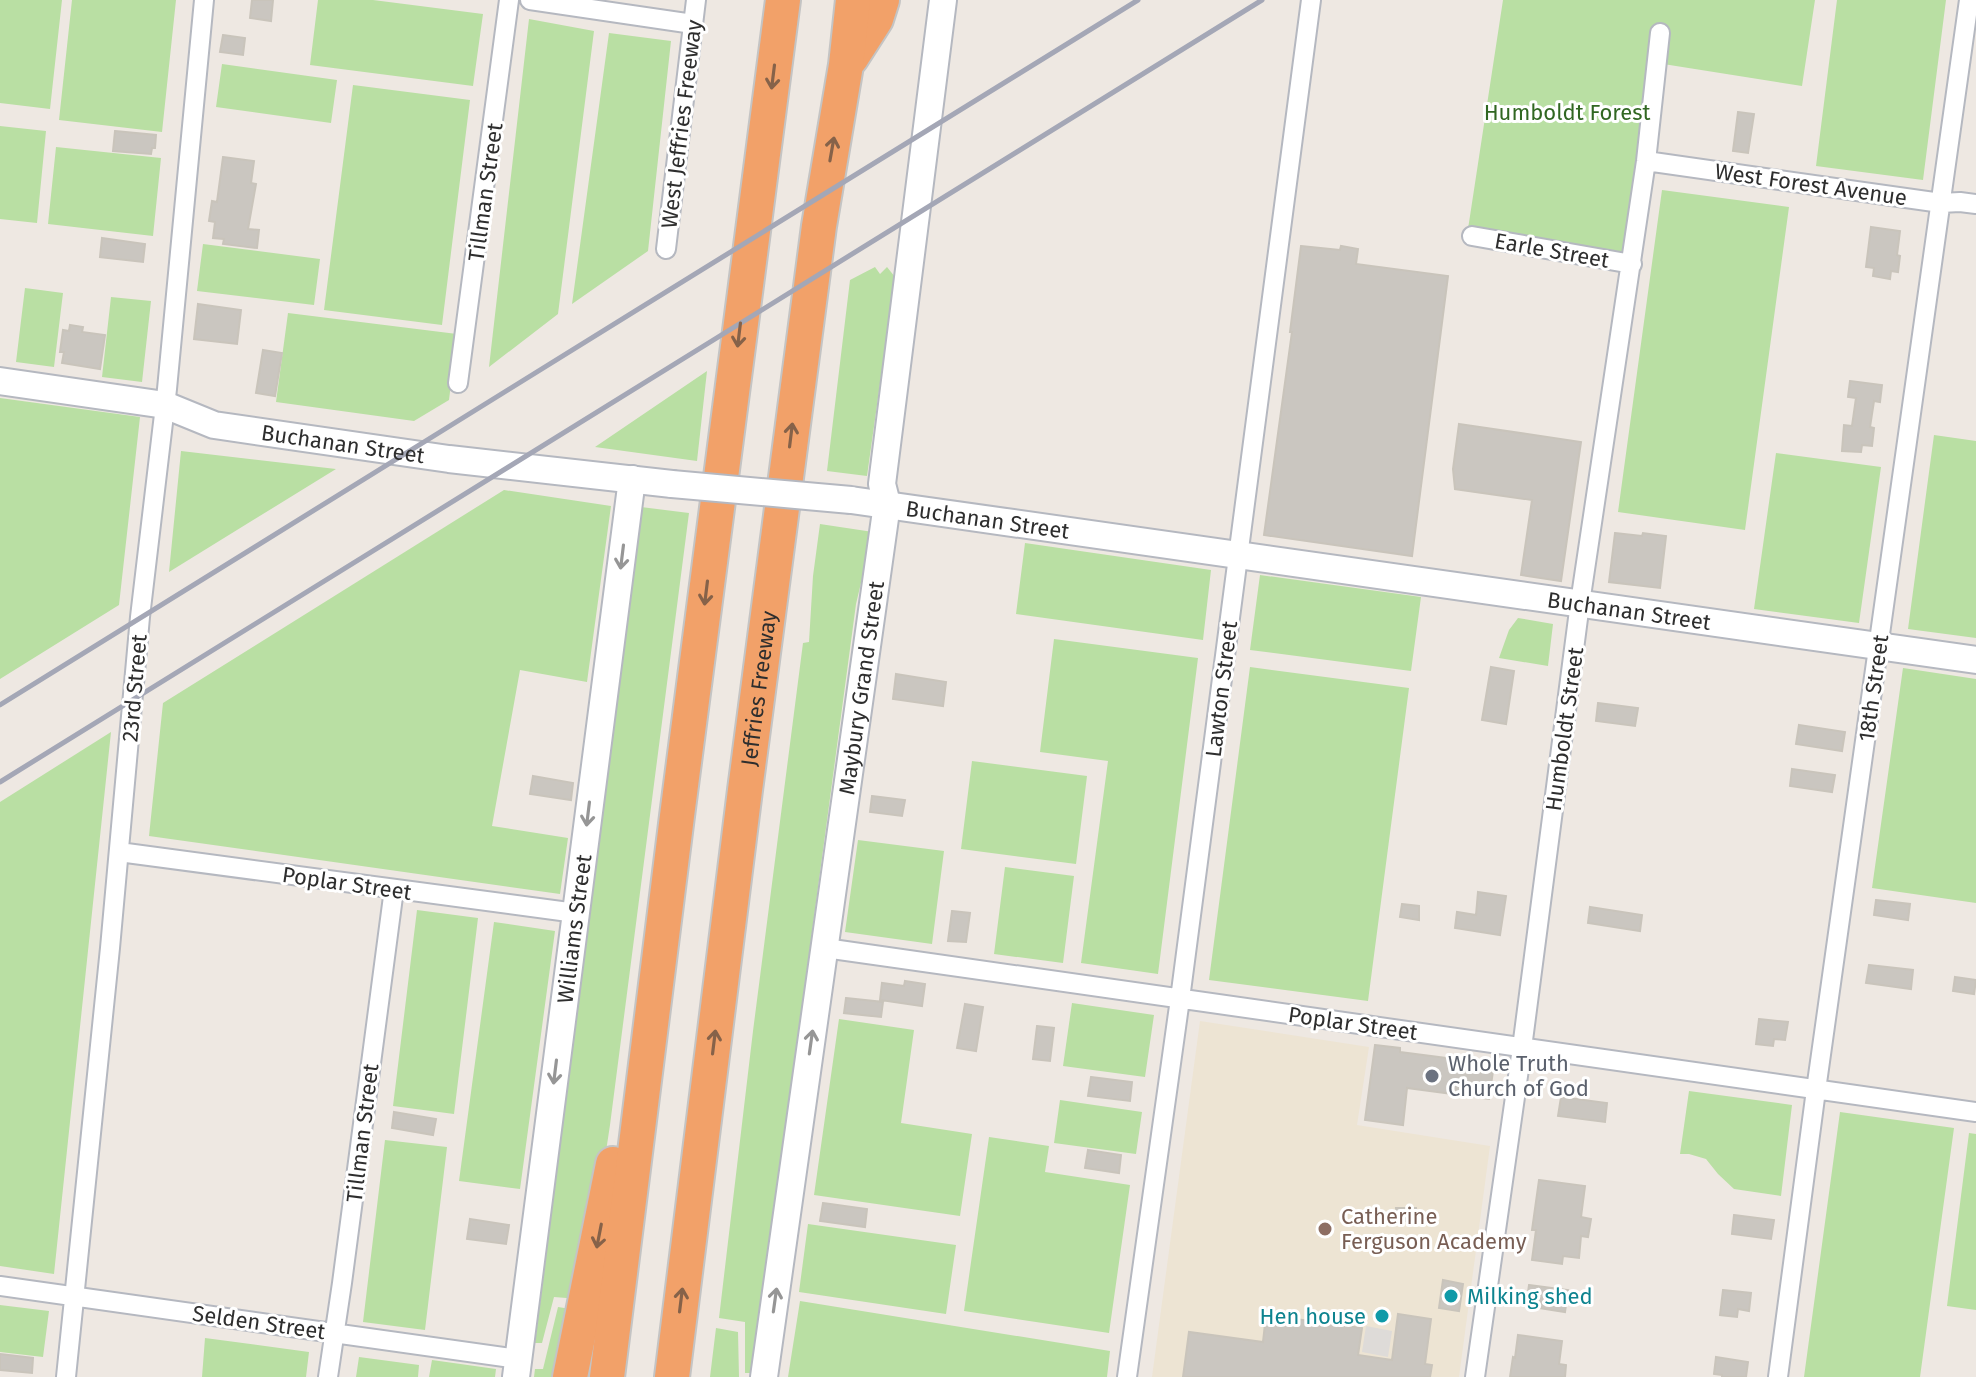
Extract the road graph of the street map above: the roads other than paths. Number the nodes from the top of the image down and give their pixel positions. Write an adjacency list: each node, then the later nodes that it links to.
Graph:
1 (204, 0): 22 (street, 23rd Street)
2 (509, 0): 21 (street, Tillman Street)
3 (530, 0): 11 (street)
4 (696, 0): 11 (street, West Jeffries Freeway)
5 (783, 0): 30 (highway, one-way to 30)
6 (853, 0): 13 (highway, Jeffries Freeway)
7 (882, 0): 13 (highway)
8 (943, 0): 24 (street, Maybury Grand Street)
9 (1311, 0): 25 (street, Lawton Street)
10 (1969, 0): 15 (street, 18th Street)
11 (693, 24): 18 (street, West Jeffries Freeway)
12 (1660, 33): 14 (street, Humboldt Street)
13 (846, 65): 46 (highway, Jeffries Freeway, one-way to 13)
14 (1646, 161): 15 (street, West Forest Avenue); 19 (street, Humboldt Street)
15 (1941, 203): 16 (street, West Forest Avenue); 27 (street, 18th Street)
16 (1976, 204)
17 (1472, 236): 19 (street, Earle Street)
18 (666, 249)
19 (1632, 264): 26 (street, Humboldt Street)
20 (0, 381): 22 (street, Buchanan Street)
21 (458, 383)
22 (165, 405): 23 (street, Buchanan Street); 29 (street, 23rd Street)
23 (632, 479): 24 (street, Buchanan Street, bridge); 32 (street, Williams Street, one-way to 32)
24 (887, 504): 25 (street, Buchanan Street); 33 (street, Maybury Grand Street)
25 (1237, 556): 26 (street, Buchanan Street); 34 (street, Lawton Street)
26 (1580, 603): 27 (street, Buchanan Street); 35 (street, Humboldt Street)
27 (1879, 646): 28 (street, Buchanan Street); 36 (street, 18th Street)
28 (1976, 660)
29 (119, 852): 31 (street, Poplar Street); 39 (street, 23rd Street)
30 (670, 885): 44 (highway, one-way to 44); 45 (highway)
31 (394, 889): 32 (street, Poplar Street); 40 (street, Tillman Street)
32 (576, 913): 41 (street, Williams Street, one-way to 41)
33 (825, 948): 34 (street, Poplar Street); 47 (street, Maybury Grand Street, one-way to 33)
34 (1180, 999): 35 (street, Poplar Street); 48 (street, Lawton Street)
35 (1522, 1048): 36 (street, Poplar Street); 49 (street, Humboldt Street)
36 (1816, 1090): 37 (street, Poplar Street); 50 (street, 18th Street)
37 (1976, 1112)
38 (0, 1286): 39 (street, Selden Street)
39 (74, 1296): 40 (street, Selden Street); 42 (street, 23rd Street)
40 (335, 1332): 41 (street, Selden Street); 43 (street, Tillman Street)
41 (517, 1368)
42 (66, 1377)
43 (328, 1377)
44 (570, 1377)
45 (607, 1377)
46 (672, 1377)
47 (764, 1377)
48 (1127, 1377)
49 (1475, 1377)
50 (1778, 1377)

